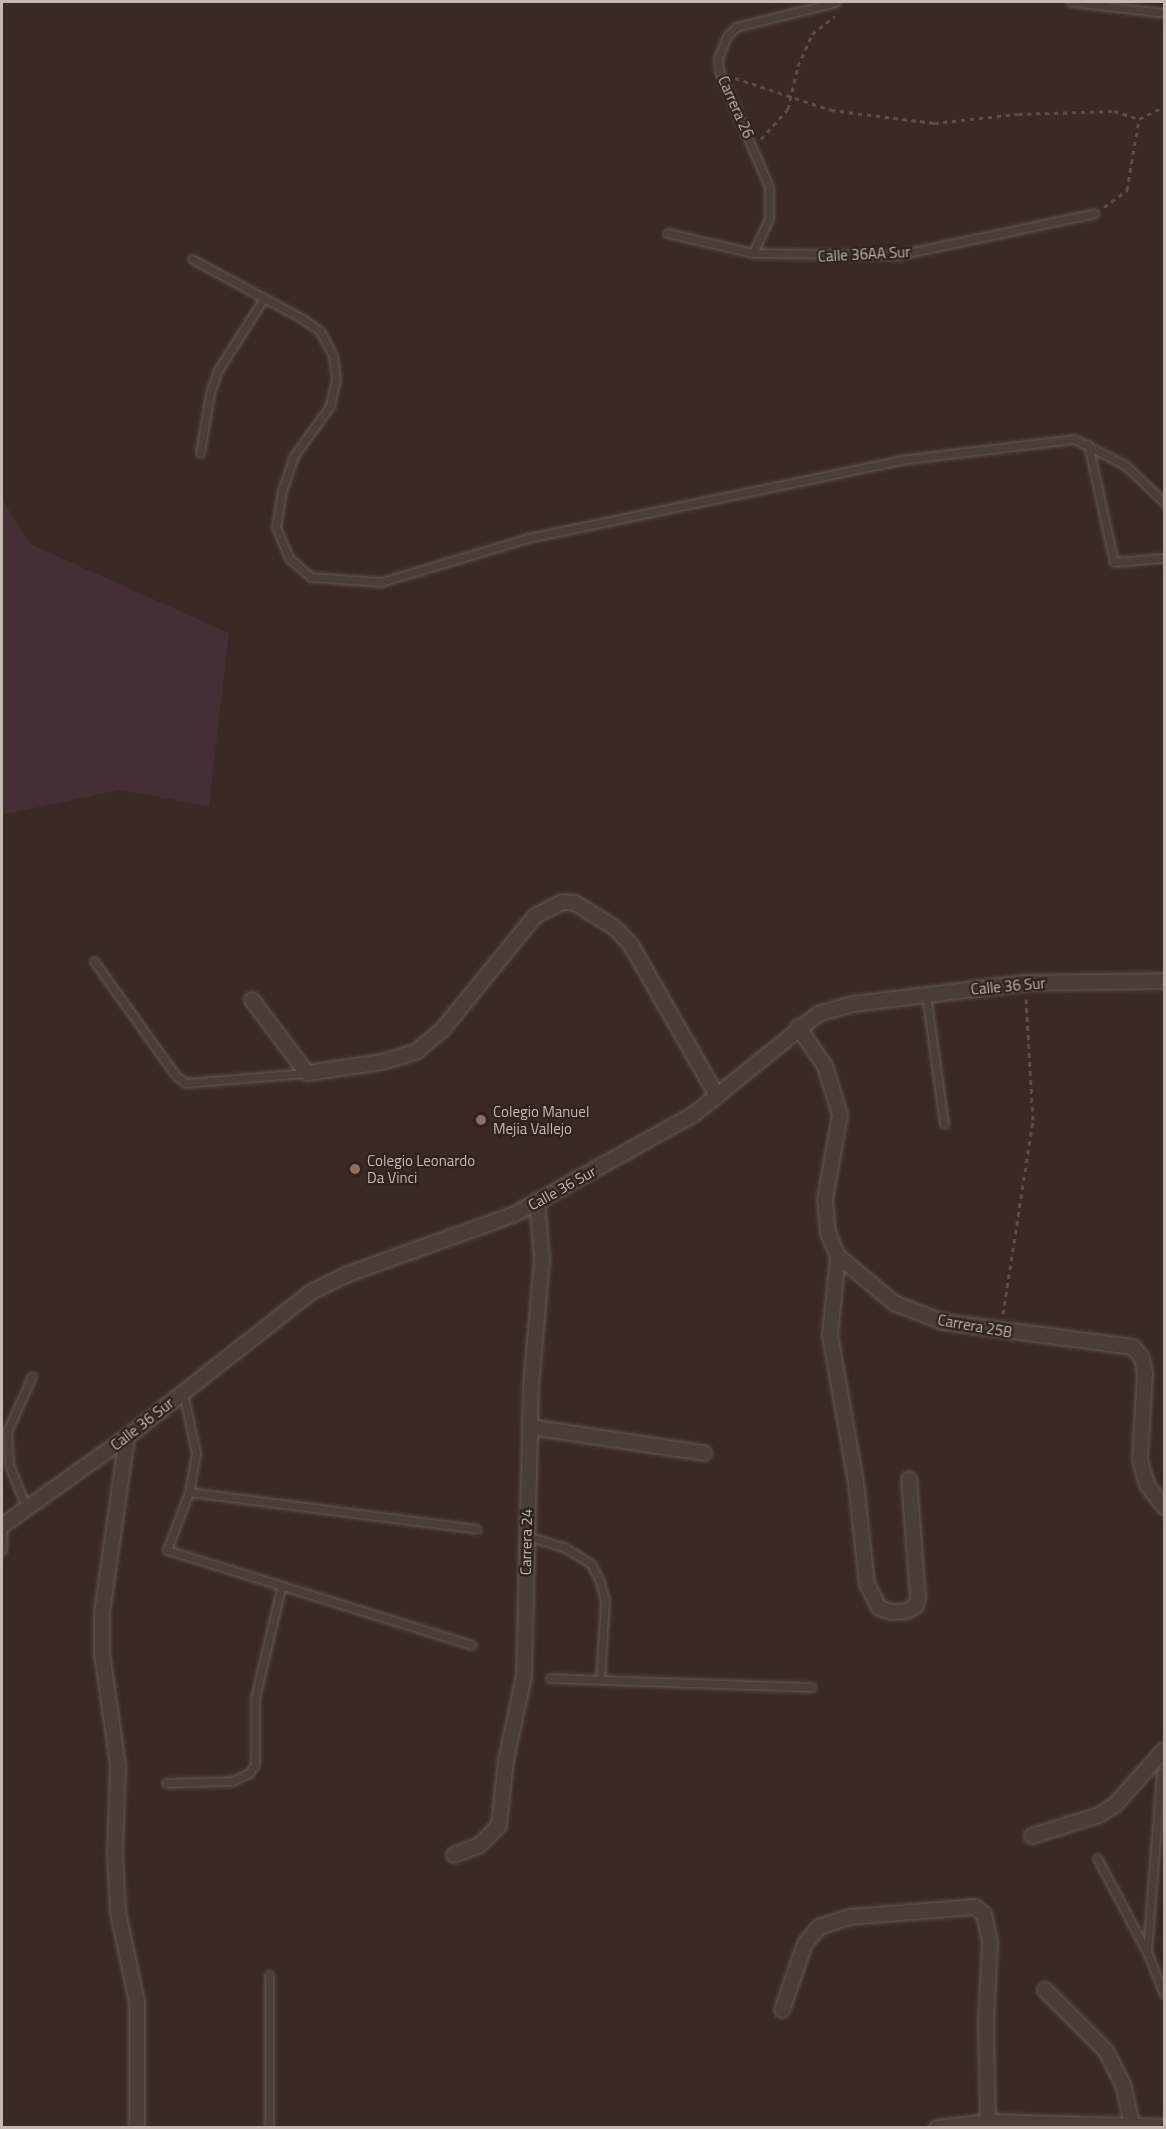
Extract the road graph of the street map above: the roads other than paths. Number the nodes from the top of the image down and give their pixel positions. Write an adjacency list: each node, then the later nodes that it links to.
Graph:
1 (836, 2): 6 (lane, Carrera 26)
2 (1071, 2): 3 (lane)
3 (1164, 13)
4 (1095, 213): 6 (lane, Calle 36AA Sur)
5 (667, 233): 6 (lane, Calle 36AA Sur)
6 (753, 253)
7 (192, 259): 8 (lane)
8 (264, 298): 9 (lane); 10 (lane)
9 (1088, 444): 11 (lane); 12 (lane)
10 (200, 453)
11 (1164, 502)
12 (1164, 558)
13 (94, 961): 18 (lane)
14 (1164, 981): 15 (street, Calle 36 Sur)
15 (926, 994): 17 (street, Calle 36 Sur); 20 (lane)
16 (252, 1000): 18 (street)
17 (798, 1027): 19 (street, Calle 36 Sur); 22 (street, Carrera 25B)
18 (307, 1073): 19 (street)
19 (717, 1096): 21 (street, Calle 36 Sur)
20 (944, 1125)
21 (537, 1201): 24 (street, Calle 36 Sur); 25 (street, Carrera 24)
22 (838, 1256): 28 (street); 30 (street, Carrera 25B)
23 (32, 1376): 31 (lane)
24 (183, 1392): 26 (street, Calle 36 Sur); 29 (lane)
25 (530, 1427): 27 (street); 34 (street, Carrera 24)
26 (127, 1437): 31 (street, Calle 36 Sur); 54 (street)
27 (704, 1453)
28 (909, 1479)
29 (189, 1492): 33 (lane); 36 (lane)
30 (1164, 1507)
31 (27, 1509): 32 (street, Calle 36 Sur)
32 (2, 1525): 35 (lane)
33 (477, 1529)
34 (526, 1536): 39 (lane); 45 (street, Carrera 24)
35 (2, 1550)
36 (281, 1588): 37 (lane); 43 (lane)
37 (472, 1646)
38 (550, 1678): 39 (lane)
39 (600, 1680): 40 (lane)
40 (812, 1687)
41 (1164, 1750): 44 (street)
42 (1161, 1773): 47 (lane)
43 (166, 1783)
44 (1032, 1836)
45 (454, 1855)
46 (1097, 1858): 47 (lane)
47 (1147, 1952): 50 (lane)
48 (268, 1975): 55 (lane)
49 (1045, 1990): 53 (street)
50 (1164, 1994)
51 (782, 2010): 52 (street)
52 (988, 2122): 53 (street); 56 (street)
53 (1132, 2124): 57 (street)
54 (137, 2127)
55 (269, 2127)
56 (937, 2127)
57 (1164, 2127)

